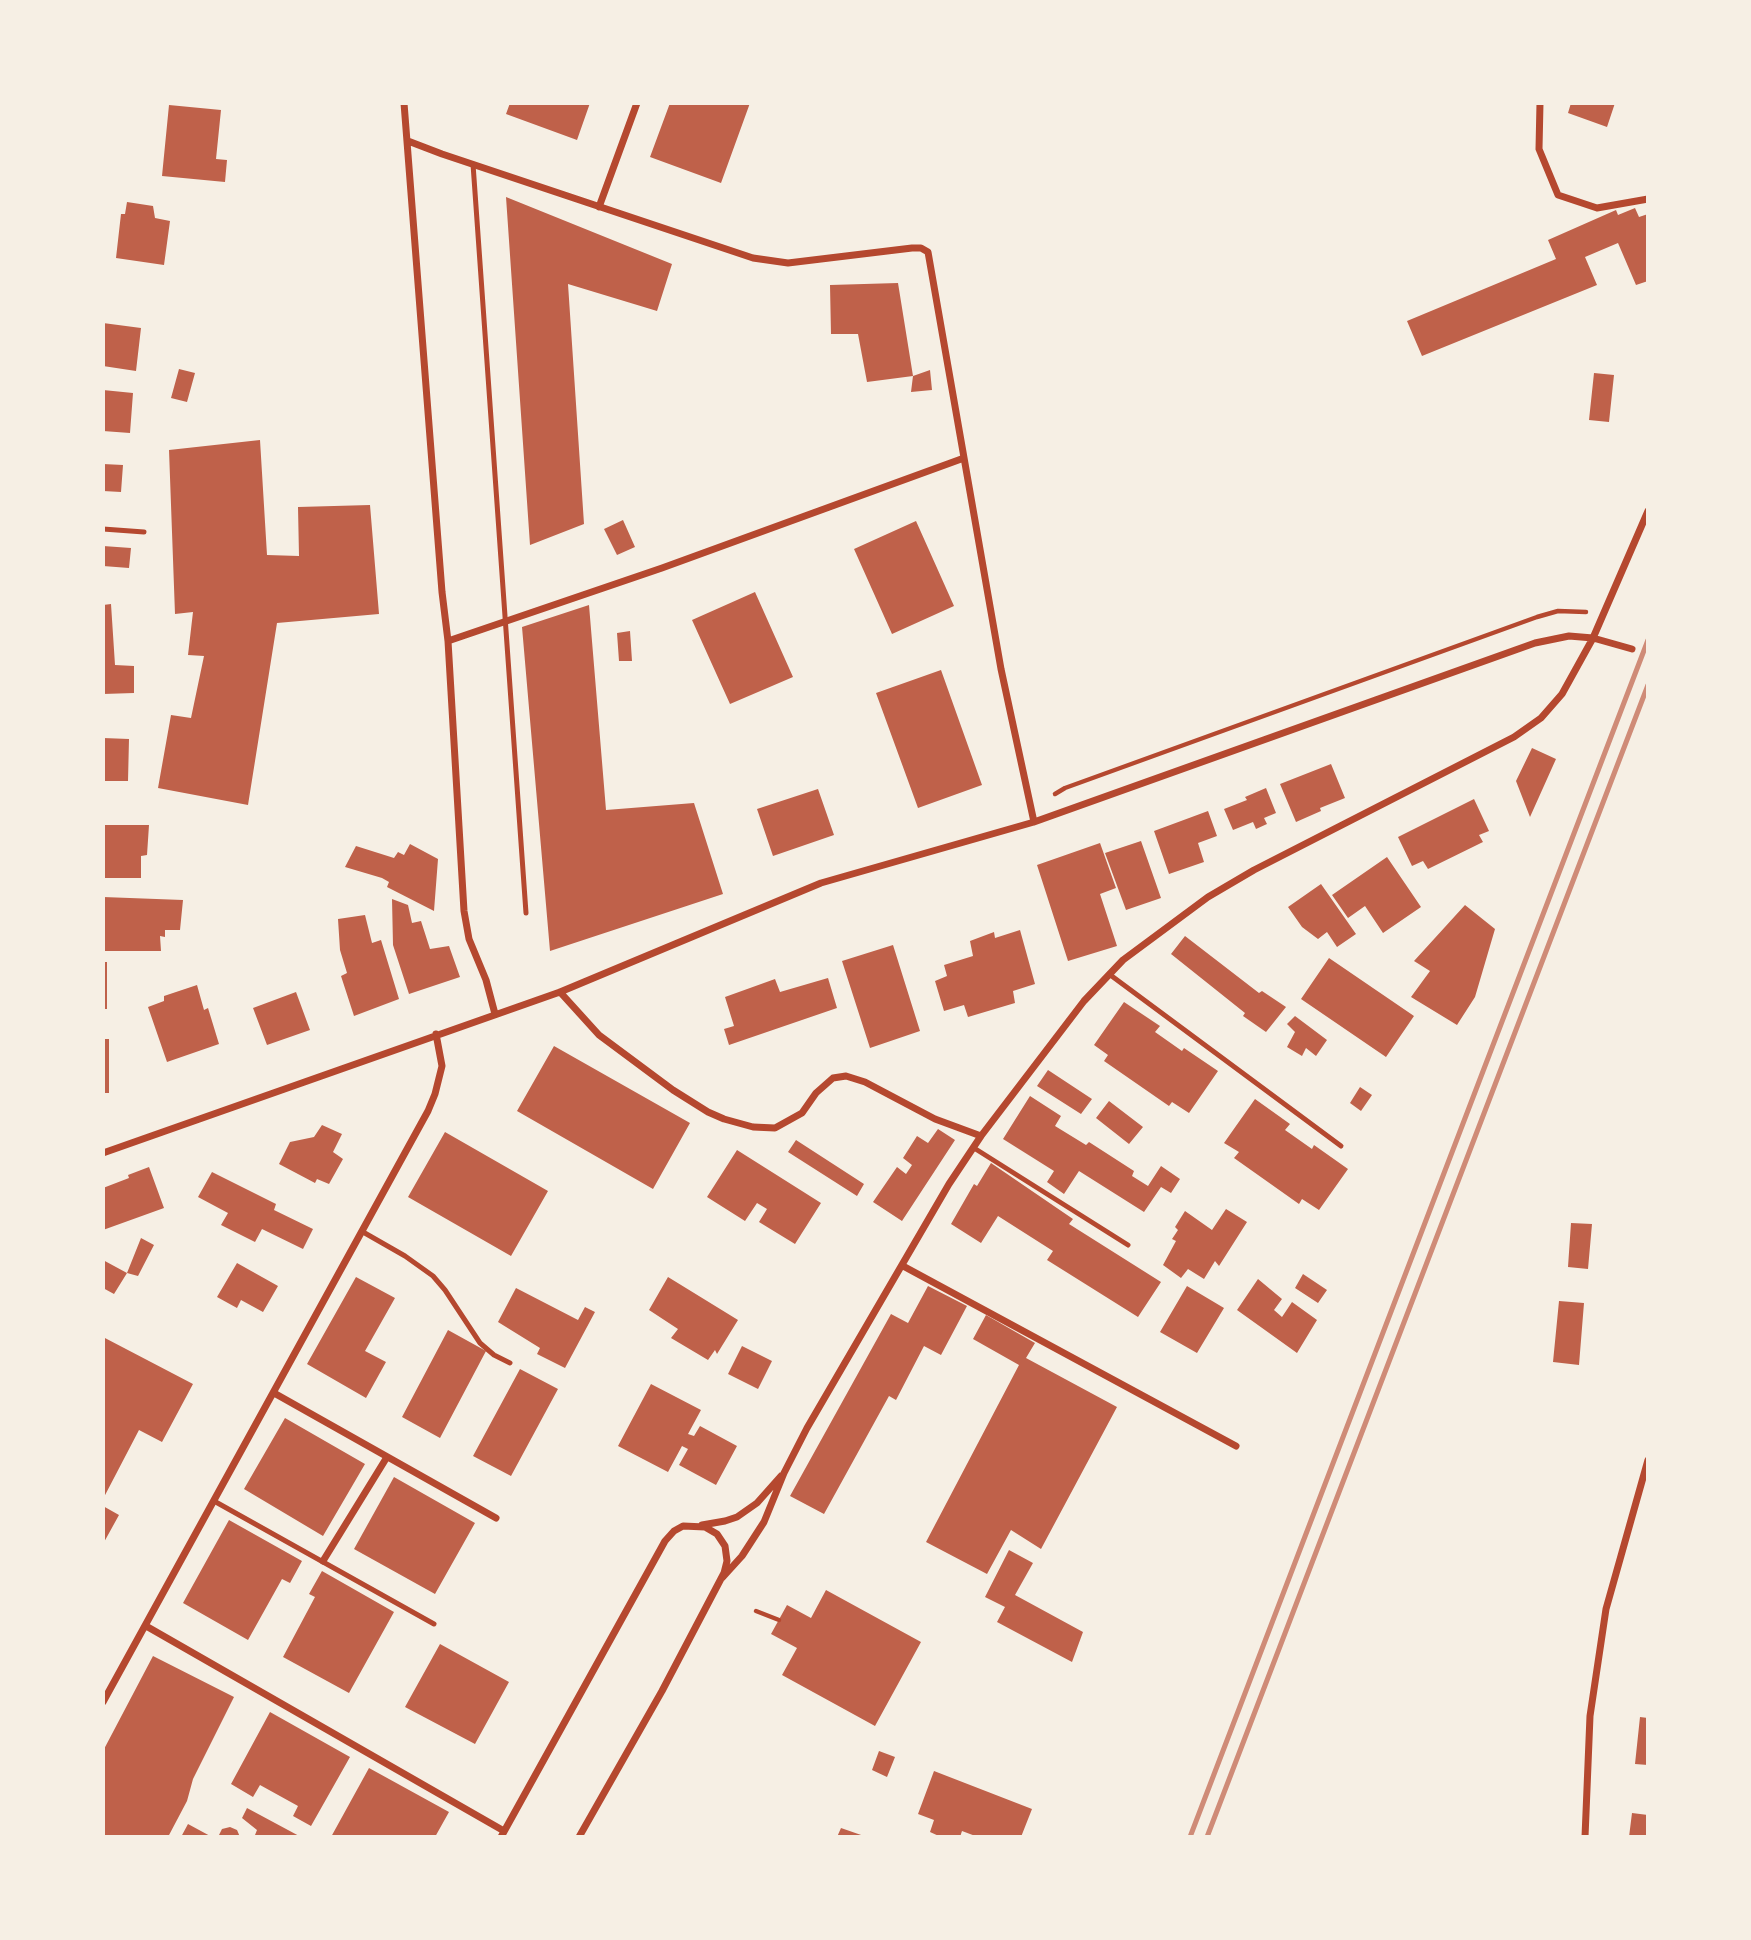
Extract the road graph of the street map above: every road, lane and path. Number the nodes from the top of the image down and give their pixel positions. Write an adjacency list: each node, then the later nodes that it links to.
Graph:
1 (404, 103): 4 (street)
2 (638, 103): 7 (street)
3 (1540, 103): 6 (street)
4 (408, 141): 5 (street); 15 (street)
5 (473, 164): 7 (street); 13 (lane)
6 (1648, 199)
7 (599, 207): 8 (street)
8 (964, 458): 13 (street); 18 (street)
9 (1648, 511): 14 (street)
10 (103, 529): 11 (lane)
11 (144, 532)
12 (1586, 612): 17 (path)
13 (504, 624): 15 (street); 19 (lane)
14 (1593, 638): 16 (street); 18 (street); 20 (street)
15 (448, 641): 22 (street)
16 (1632, 649)
17 (1055, 794)
18 (1034, 822): 21 (street)
19 (526, 913)
20 (1109, 974): 24 (street); 25 (lane)
21 (560, 992): 22 (street); 24 (street)
22 (495, 1014): 23 (street)
23 (436, 1034): 27 (street); 28 (street)
24 (981, 1136): 26 (street)
25 (1341, 1146)
26 (974, 1148): 29 (lane); 30 (street)
27 (103, 1153)
28 (363, 1232): 31 (lane); 32 (street)
29 (1128, 1245)
30 (903, 1266): 33 (street); 36 (street)
31 (510, 1363)
32 (274, 1393): 34 (street); 37 (street)
33 (1236, 1447)
34 (387, 1457): 38 (street); 40 (street)
35 (1648, 1460): 49 (street)
36 (784, 1473): 39 (street); 41 (street)
37 (215, 1501): 40 (lane); 45 (street)
38 (496, 1518)
39 (697, 1525): 41 (street); 47 (street)
40 (323, 1562): 44 (lane)
41 (722, 1578): 48 (street)
42 (756, 1611): 43 (path)
43 (779, 1620)
44 (434, 1624)
45 (146, 1626): 46 (street); 47 (street)
46 (103, 1702)
47 (502, 1834)
48 (579, 1837)
49 (1585, 1837)

